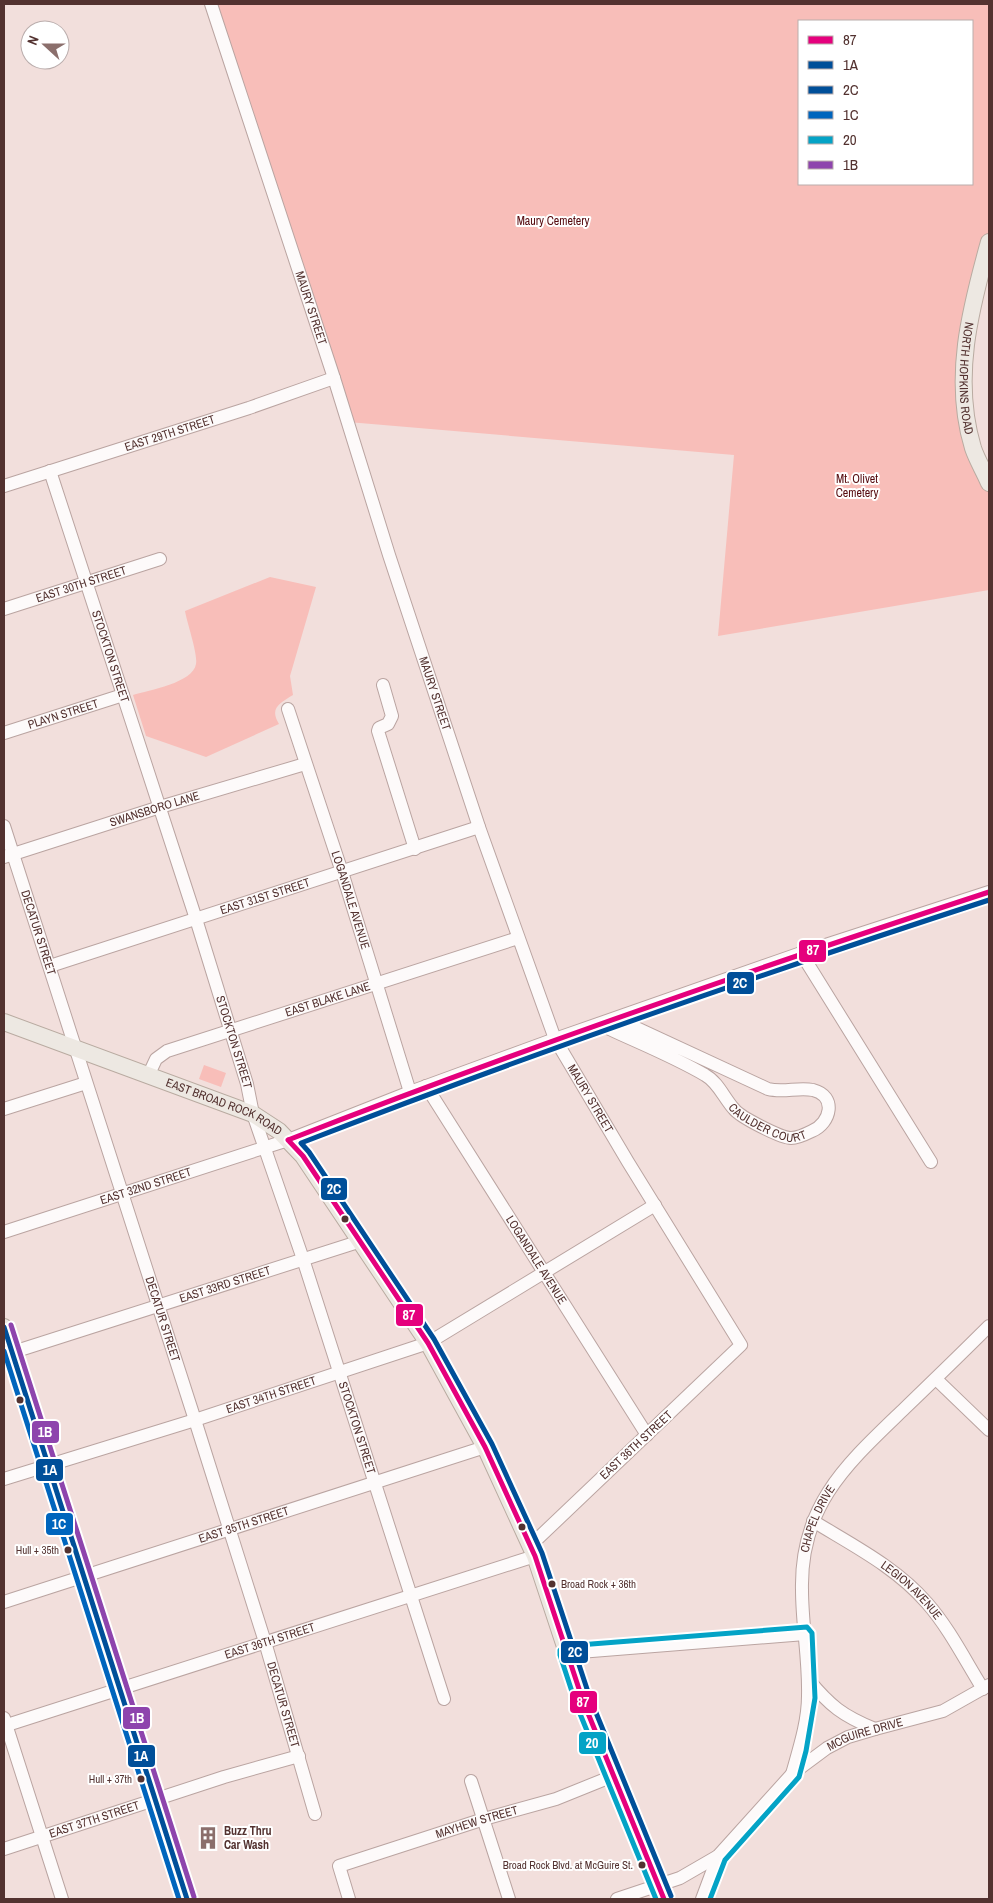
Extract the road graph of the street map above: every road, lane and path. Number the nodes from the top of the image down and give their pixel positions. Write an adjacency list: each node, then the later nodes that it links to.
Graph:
1 (211, 4): 3 (street, MAURY STREET)
2 (989, 242): 5 (main road, NORTH HOPKINS ROAD)
3 (334, 378): 4 (street, EAST 29TH STREET); 17 (street, MAURY STREET)
4 (50, 471): 6 (street, EAST 29TH STREET); 8 (street, STOCKTON STREET)
5 (989, 483)
6 (4, 486)
7 (160, 559): 8 (street, EAST 30TH STREET)
8 (85, 582): 9 (street, EAST 30TH STREET); 11 (street, STOCKTON STREET)
9 (4, 608)
10 (383, 685): 18 (street)
11 (123, 695): 13 (street, PLAYN STREET); 15 (street, STOCKTON STREET)
12 (288, 709): 14 (street, LOGANDALE AVENUE)
13 (4, 733)
14 (305, 764): 15 (street, SWANSBORO LANE); 20 (street, LOGANDALE AVENUE)
15 (160, 807): 19 (street, SWANSBORO LANE); 22 (street, STOCKTON STREET)
16 (4, 826): 19 (street, DECATUR STREET)
17 (479, 827): 18 (street, EAST 31ST STREET); 23 (street, MAURY STREET)
18 (415, 849): 20 (street, EAST 31ST STREET)
19 (8, 856): 25 (street, DECATUR STREET)
20 (342, 872): 22 (street, EAST 31ST STREET); 26 (street, LOGANDALE AVENUE)
21 (989, 892): 24 (street, EAST 32ND STREET)
22 (196, 918): 25 (street, EAST 31ST STREET); 30 (street, STOCKTON STREET)
23 (518, 938): 26 (street, EAST BLAKE LANE); 31 (street, MAURY STREET)
24 (801, 953): 27 (street, EAST 32ND STREET); 41 (street)
25 (50, 966): 32 (street, DECATUR STREET)
26 (375, 984): 30 (street, EAST BLAKE LANE); 36 (street, LOGANDALE AVENUE)
27 (617, 1018): 29 (street, EAST 32ND STREET); 29 (street, CAULDER COURT)
28 (4, 1022): 32 (main road, EAST BROAD ROCK ROAD)
29 (599, 1024): 31 (street, EAST 32ND STREET)
30 (231, 1031): 33 (street, EAST BLAKE LANE); 38 (street, STOCKTON STREET)
31 (555, 1039): 35 (street, EAST 32ND STREET); 43 (street, MAURY STREET)
32 (74, 1048): 33 (main road, EAST BROAD ROCK ROAD); 34 (street, DECATUR STREET)
33 (149, 1074): 38 (main road, EAST BROAD ROCK ROAD)
34 (86, 1082): 37 (street); 42 (street, DECATUR STREET)
35 (426, 1086): 36 (street, EAST 32ND STREET); 47 (street, LOGANDALE AVENUE)
36 (410, 1092): 39 (street, EAST 32ND STREET)
37 (4, 1109)
38 (253, 1114): 39 (main road, EAST BROAD ROCK ROAD); 40 (street, STOCKTON STREET)
39 (288, 1140): 40 (street, EAST 32ND STREET); 45 (main road, EAST BROAD ROCK ROAD)
40 (265, 1147): 42 (street, EAST 32ND STREET); 46 (street, STOCKTON STREET)
41 (931, 1162)
42 (122, 1194): 44 (street, EAST 32ND STREET); 48 (street, DECATUR STREET)
43 (655, 1205): 47 (street, EAST 34TH STREET); 52 (street, MAURY STREET)
44 (4, 1232)
45 (361, 1241): 46 (street, EAST 33RD STREET); 51 (main road, EAST BROAD ROCK ROAD)
46 (303, 1259): 48 (street, EAST 33RD STREET); 54 (street, STOCKTON STREET)
47 (544, 1272): 51 (street, EAST 34TH STREET); 58 (street, LOGANDALE AVENUE)
48 (157, 1306): 53 (street, EAST 33RD STREET); 56 (street, DECATUR STREET)
49 (989, 1326): 55 (street, CHAPEL DRIVE)
50 (4, 1328): 53 (main road)
51 (428, 1343): 54 (street, EAST 34TH STREET); 59 (main road, EAST BROAD ROCK ROAD)
52 (741, 1346): 58 (street, EAST 36TH STREET)
53 (8, 1354): 60 (main road)
54 (338, 1372): 56 (street, EAST 34TH STREET); 62 (street, STOCKTON STREET)
55 (936, 1379): 57 (street); 63 (street, CHAPEL DRIVE)
56 (195, 1420): 60 (street, EAST 34TH STREET); 64 (street, DECATUR STREET)
57 (989, 1430)
58 (647, 1435): 65 (street, EAST 36TH STREET)
59 (486, 1447): 62 (street, EAST 35TH STREET); 65 (main road, EAST BROAD ROCK ROAD)
60 (48, 1465): 61 (street, EAST 34TH STREET); 66 (main road)
61 (4, 1479)
62 (375, 1483): 64 (street, EAST 35TH STREET); 67 (street, STOCKTON STREET)
63 (813, 1521): 69 (street, CHAPEL DRIVE); 73 (street, LEGION AVENUE)
64 (230, 1530): 66 (street, EAST 35TH STREET); 70 (street, DECATUR STREET)
65 (533, 1550): 67 (street, EAST 36TH STREET); 71 (main road, EAST BROAD ROCK ROAD)
66 (84, 1576): 68 (street, EAST 35TH STREET); 74 (main road)
67 (411, 1595): 70 (street, EAST 36TH STREET); 75 (street, STOCKTON STREET)
68 (4, 1602)
69 (805, 1634): 71 (street); 72 (street, CHAPEL DRIVE)
70 (265, 1642): 74 (street, EAST 36TH STREET); 78 (street, DECATUR STREET)
71 (567, 1653): 80 (main road, EAST BROAD ROCK ROAD)
72 (808, 1679): 77 (street); 79 (street, CHAPEL DRIVE)
73 (986, 1687): 77 (street, MCGUIRE DRIVE)
74 (120, 1689): 76 (street, EAST 36TH STREET); 82 (main road)
75 (444, 1698)
76 (5, 1723): 85 (street)
77 (875, 1728): 79 (street, MCGUIRE DRIVE)
78 (299, 1756): 82 (street, EAST 37TH STREET); 83 (street, DECATUR STREET)
79 (792, 1774): 87 (street, MCGUIRE DRIVE)
80 (613, 1776): 84 (street, MAYHEW STREET); 88 (main road, EAST BROAD ROCK ROAD)
81 (471, 1781): 84 (street)
82 (156, 1800): 85 (street, EAST 37TH STREET); 90 (main road)
83 (316, 1814)
84 (484, 1819): 91 (street, MAYHEW STREET); 92 (street)
85 (42, 1836): 86 (street, EAST 37TH STREET); 89 (street)
86 (4, 1849)
87 (718, 1856): 88 (street, MCGUIRE DRIVE); 94 (street, MCGUIRE DRIVE)
88 (661, 1892): 93 (street, MCGUIRE DRIVE)
89 (62, 1899)
90 (187, 1899)
91 (349, 1899)
92 (509, 1899)
93 (617, 1899)
94 (702, 1899)

